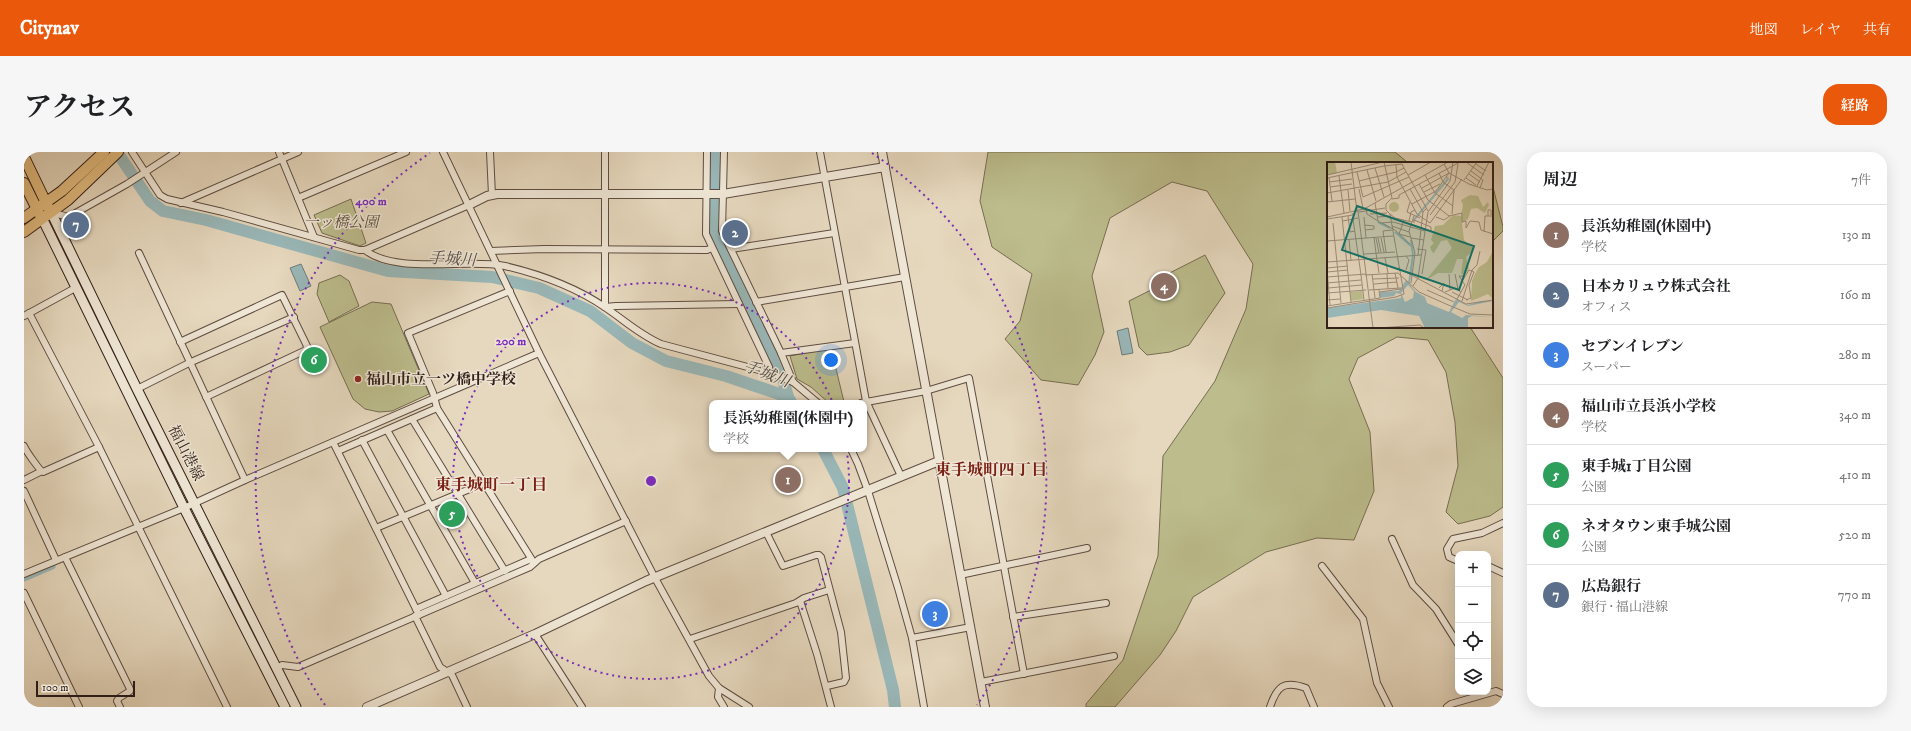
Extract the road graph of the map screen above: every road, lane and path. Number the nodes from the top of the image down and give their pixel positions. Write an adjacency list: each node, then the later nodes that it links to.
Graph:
1 (132, 152): 17 (street)
2 (176, 152): 17 (street)
3 (279, 152): 15 (street)
4 (298, 152): 15 (street)
5 (406, 152): 24 (street)
6 (443, 152): 26 (street)
7 (490, 152): 23 (street)
8 (605, 152): 20 (street)
9 (707, 152): 21 (street)
10 (724, 152): 22 (street)
11 (820, 152): 18 (street)
12 (882, 152): 16 (street)
13 (107, 154): 27 (highway)
14 (24, 157): 27 (highway)
15 (282, 158): 24 (street); 25 (street)
16 (885, 167): 18 (street); 41 (street)
17 (144, 174): 25 (street); 27 (street)
18 (825, 177): 22 (street); 32 (street)
19 (24, 183): 28 (highway)
20 (605, 194): 21 (street); 23 (street); 35 (street)
21 (707, 194): 22 (street); 34 (street)
22 (721, 194): 36 (street)
23 (492, 195): 26 (street)
24 (298, 198): 33 (street)
25 (181, 203): 33 (street)
26 (469, 205): 37 (street); 38 (street)
27 (49, 208): 28 (highway); 30 (highway); 57 (main road, 福山港線)
28 (37, 209): 29 (highway); 30 (highway)
29 (24, 218)
30 (42, 218): 31 (highway); 42 (main road, 福山港線)
31 (24, 232)
32 (834, 233): 36 (street); 43 (street)
33 (314, 237): 37 (street)
34 (712, 248): 35 (street); 46 (street)
35 (604, 249): 38 (street); 47 (street)
36 (731, 249): 45 (street)
37 (365, 250): 40 (street)
38 (491, 251): 40 (street)
39 (139, 253): 50 (street)
40 (499, 267): 44 (street); 47 (street)
41 (905, 277): 43 (street); 58 (street)
42 (77, 287): 48 (street); 85 (main road, 福山港線)
43 (845, 288): 45 (street); 51 (street)
44 (509, 290): 52 (street); 60 (street)
45 (756, 302): 53 (street)
46 (739, 304): 47 (street); 55 (street)
47 (605, 307): 55 (street)
48 (27, 314): 71 (street)
49 (294, 317): 50 (street); 54 (street); 59 (street)
50 (180, 342): 54 (street)
51 (855, 343): 53 (street); 62 (street)
52 (539, 353): 60 (street); 87 (street)
53 (781, 353): 56 (street)
54 (189, 363): 57 (street); 59 (street)
55 (773, 374): 56 (street)
56 (792, 382): 61 (street)
57 (137, 389): 83 (main road, 福山港線)
58 (926, 391): 63 (street); 74 (street); 98 (street)
59 (206, 398): 78 (street)
60 (434, 398): 64 (street); 69 (street)
61 (814, 400)
62 (864, 400)
63 (867, 401)
64 (437, 408): 66 (street); 79 (street)
65 (867, 408): 76 (street)
66 (412, 419): 67 (street); 82 (street)
67 (387, 430): 68 (street); 84 (street)
68 (362, 440): 72 (street); 86 (street)
69 (333, 442): 72 (street); 78 (street)
70 (24, 446): 75 (street)
71 (99, 447): 75 (street); 89 (street)
72 (338, 451): 90 (street)
73 (852, 452): 81 (street)
74 (939, 461): 76 (street); 104 (street)
75 (40, 472): 77 (street)
76 (901, 476): 81 (street)
77 (24, 480)
78 (245, 480): 83 (street)
79 (484, 483): 82 (street); 97 (street)
80 (24, 491): 95 (street)
81 (867, 491): 91 (street); 116 (street)
82 (457, 494): 84 (street); 101 (street)
83 (195, 503): 85 (street); 120 (main road, 福山港線)
84 (430, 505): 86 (street); 106 (street)
85 (184, 508): 89 (street); 132 (main road, 福山港線)
86 (403, 516): 90 (street); 109 (street)
87 (626, 521): 97 (street); 105 (street)
88 (1503, 523): 96 (street)
89 (138, 526): 94 (street); 131 (street)
90 (376, 528): 112 (street)
91 (766, 532): 105 (street); 107 (street)
92 (1392, 539): 118 (street)
93 (1087, 548): 98 (street)
94 (65, 557): 95 (street); 130 (street)
95 (56, 560): 103 (street)
96 (1455, 560)
97 (533, 561): 101 (street); 112 (street)
98 (1003, 566): 104 (street); 113 (street)
99 (1322, 566): 144 (street)
100 (1491, 567): 102 (street)
101 (505, 571): 106 (street)
102 (1503, 573)
103 (24, 574)
104 (960, 575): 114 (street)
105 (655, 578): 115 (street); 117 (street)
106 (475, 583): 109 (street)
107 (829, 590): 110 (street); 124 (street)
108 (24, 593): 129 (street)
109 (446, 596): 112 (street)
110 (800, 601): 117 (street); 124 (street)
111 (1106, 603): 113 (street)
112 (417, 613): 120 (street); 121 (street)
113 (1013, 617): 122 (street)
114 (971, 627): 116 (street); 123 (street)
115 (535, 634): 121 (street); 136 (street)
116 (912, 638): 140 (street)
117 (690, 639): 125 (street)
118 (1455, 639)
119 (1114, 656): 122 (street)
120 (277, 668): 133 (main road, 福山港線)
121 (447, 672): 134 (street); 135 (street)
122 (1024, 674): 123 (street)
123 (981, 682): 141 (street)
124 (826, 686): 139 (street)
125 (719, 688): 137 (street); 138 (street)
126 (1491, 692): 127 (street)
127 (1503, 694)
128 (1477, 695): 145 (street)
129 (79, 707)
130 (120, 707)
131 (227, 707)
132 (285, 707)
133 (296, 707)
134 (367, 707)
135 (468, 707)
136 (582, 707)
137 (724, 707)
138 (749, 707)
139 (831, 707)
140 (924, 707)
141 (985, 707)
142 (1270, 707): 143 (street)
143 (1314, 707)
144 (1389, 707)
145 (1447, 707)

